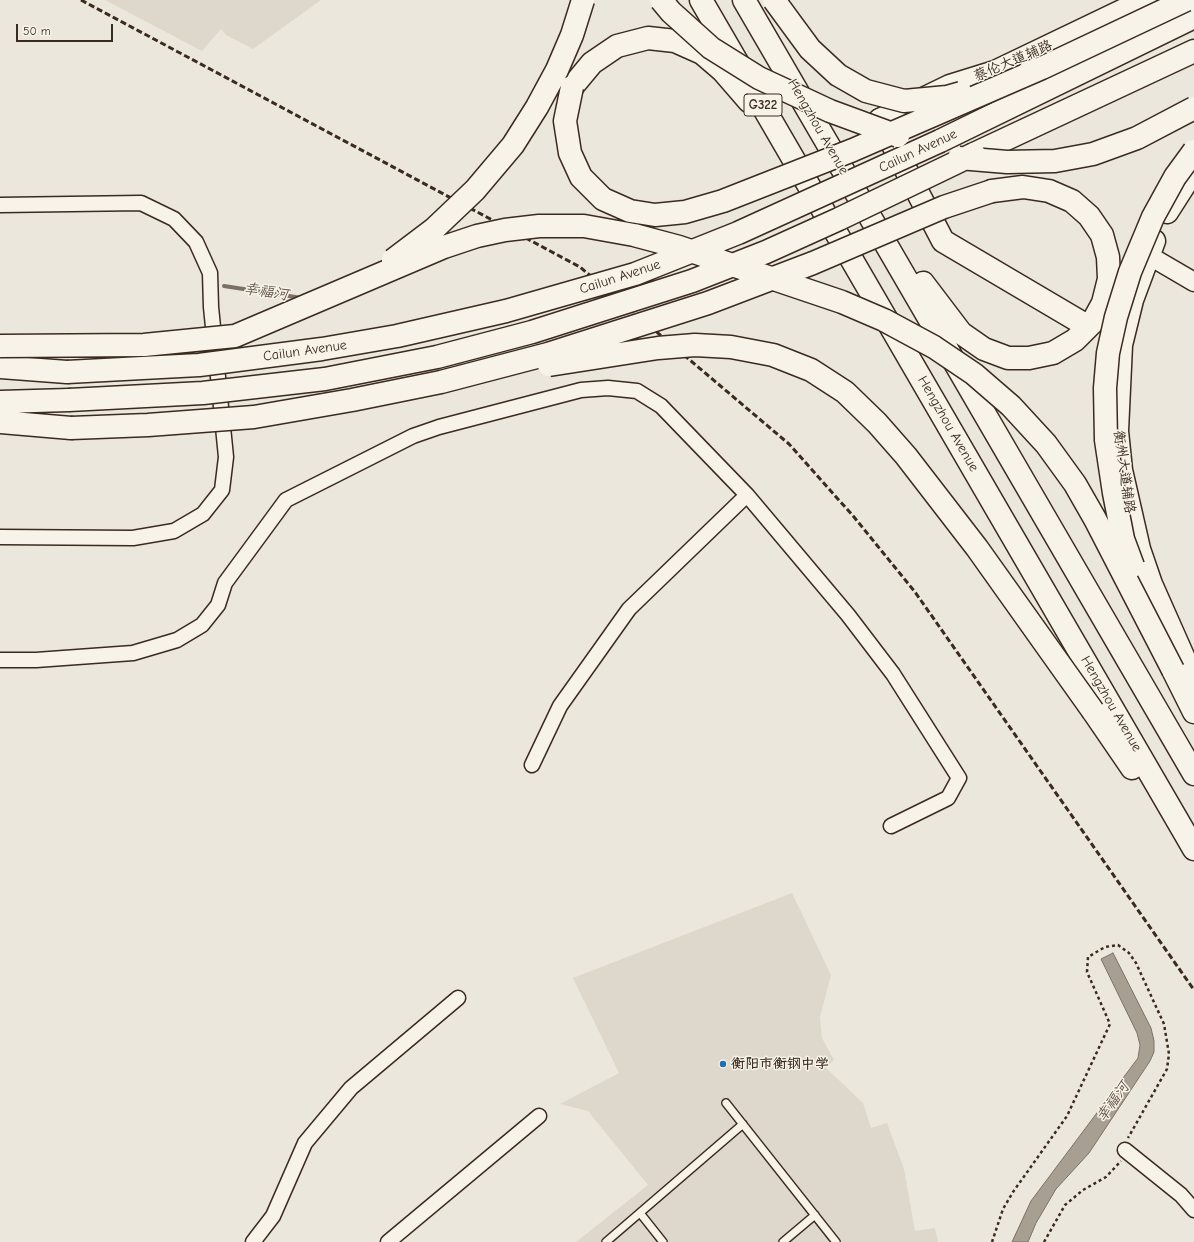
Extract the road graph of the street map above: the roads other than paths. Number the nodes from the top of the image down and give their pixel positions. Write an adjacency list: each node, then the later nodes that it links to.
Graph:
1 (583, 0): 20 (main road, bridge)
2 (661, 0): 11 (main road, bridge)
3 (701, 0): 12 (main road, Hengzhou Avenue / G322)
4 (744, 0): 15 (main road, Hengzhou Avenue / G322)
5 (774, 0): 10 (main road, bridge)
6 (1145, 0): 21 (main road, 蔡伦大道辅路)
7 (1186, 0): 10 (main road, bridge)
8 (1194, 17): 23 (main road, Cailun Avenue, bridge)
9 (1194, 51): 25 (main road, Cailun Avenue, bridge)
10 (1042, 68): 12 (main road, bridge)
11 (1194, 108)
12 (782, 140): 36 (main road, Hengzhou Avenue / G322)
13 (1194, 152): 30 (main road, bridge)
14 (1194, 170): 17 (main road)
15 (857, 194): 24 (main road, bridge); 34 (main road, Hengzhou Avenue)
16 (0, 205): 28 (street)
17 (1149, 252): 18 (street); 19 (street); 31 (main road, 衡州大道辅路)
18 (1194, 275)
19 (1194, 282)
20 (352, 287): 22 (main road, bridge); 30 (main road, bridge)
21 (1082, 323)
22 (0, 346)
23 (0, 366)
24 (441, 382): 26 (main road, bridge); 37 (main road, bridge)
25 (0, 402)
26 (0, 422)
27 (747, 495): 29 (street); 33 (street); 35 (street)
28 (0, 536)
29 (0, 660)
30 (1173, 670): 32 (main road)
31 (1194, 682)
32 (1194, 712)
33 (532, 765)
34 (1194, 774)
35 (891, 826)
36 (1194, 849)
37 (1194, 856)
38 (458, 998): 46 (street)
39 (726, 1103): 41 (lane)
40 (539, 1116): 47 (street)
41 (743, 1124): 44 (lane); 45 (lane)
42 (1125, 1150): 43 (street)
43 (1194, 1210)
44 (640, 1214): 48 (lane); 49 (lane)
45 (815, 1215): 50 (lane); 51 (lane)
46 (253, 1242)
47 (388, 1242)
48 (606, 1242)
49 (663, 1242)
50 (783, 1242)
51 (836, 1242)

